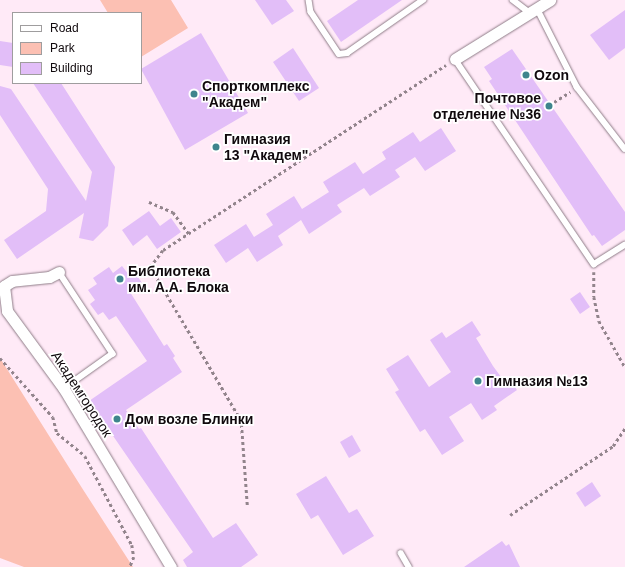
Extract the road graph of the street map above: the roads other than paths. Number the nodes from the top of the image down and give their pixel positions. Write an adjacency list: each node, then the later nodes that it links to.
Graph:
1 (309, 0): 2 (lane)
2 (423, 0)
3 (513, 0): 5 (lane)
4 (550, 0): 5 (street)
5 (533, 10): 6 (street); 7 (lane)
6 (455, 59): 8 (lane)
7 (625, 149)
8 (625, 245)
9 (58, 272): 10 (lane); 10 (street, Академгородок)
10 (64, 389): 12 (street, Академгородок)
11 (401, 553): 13 (lane)
12 (171, 567)
13 (409, 567)

